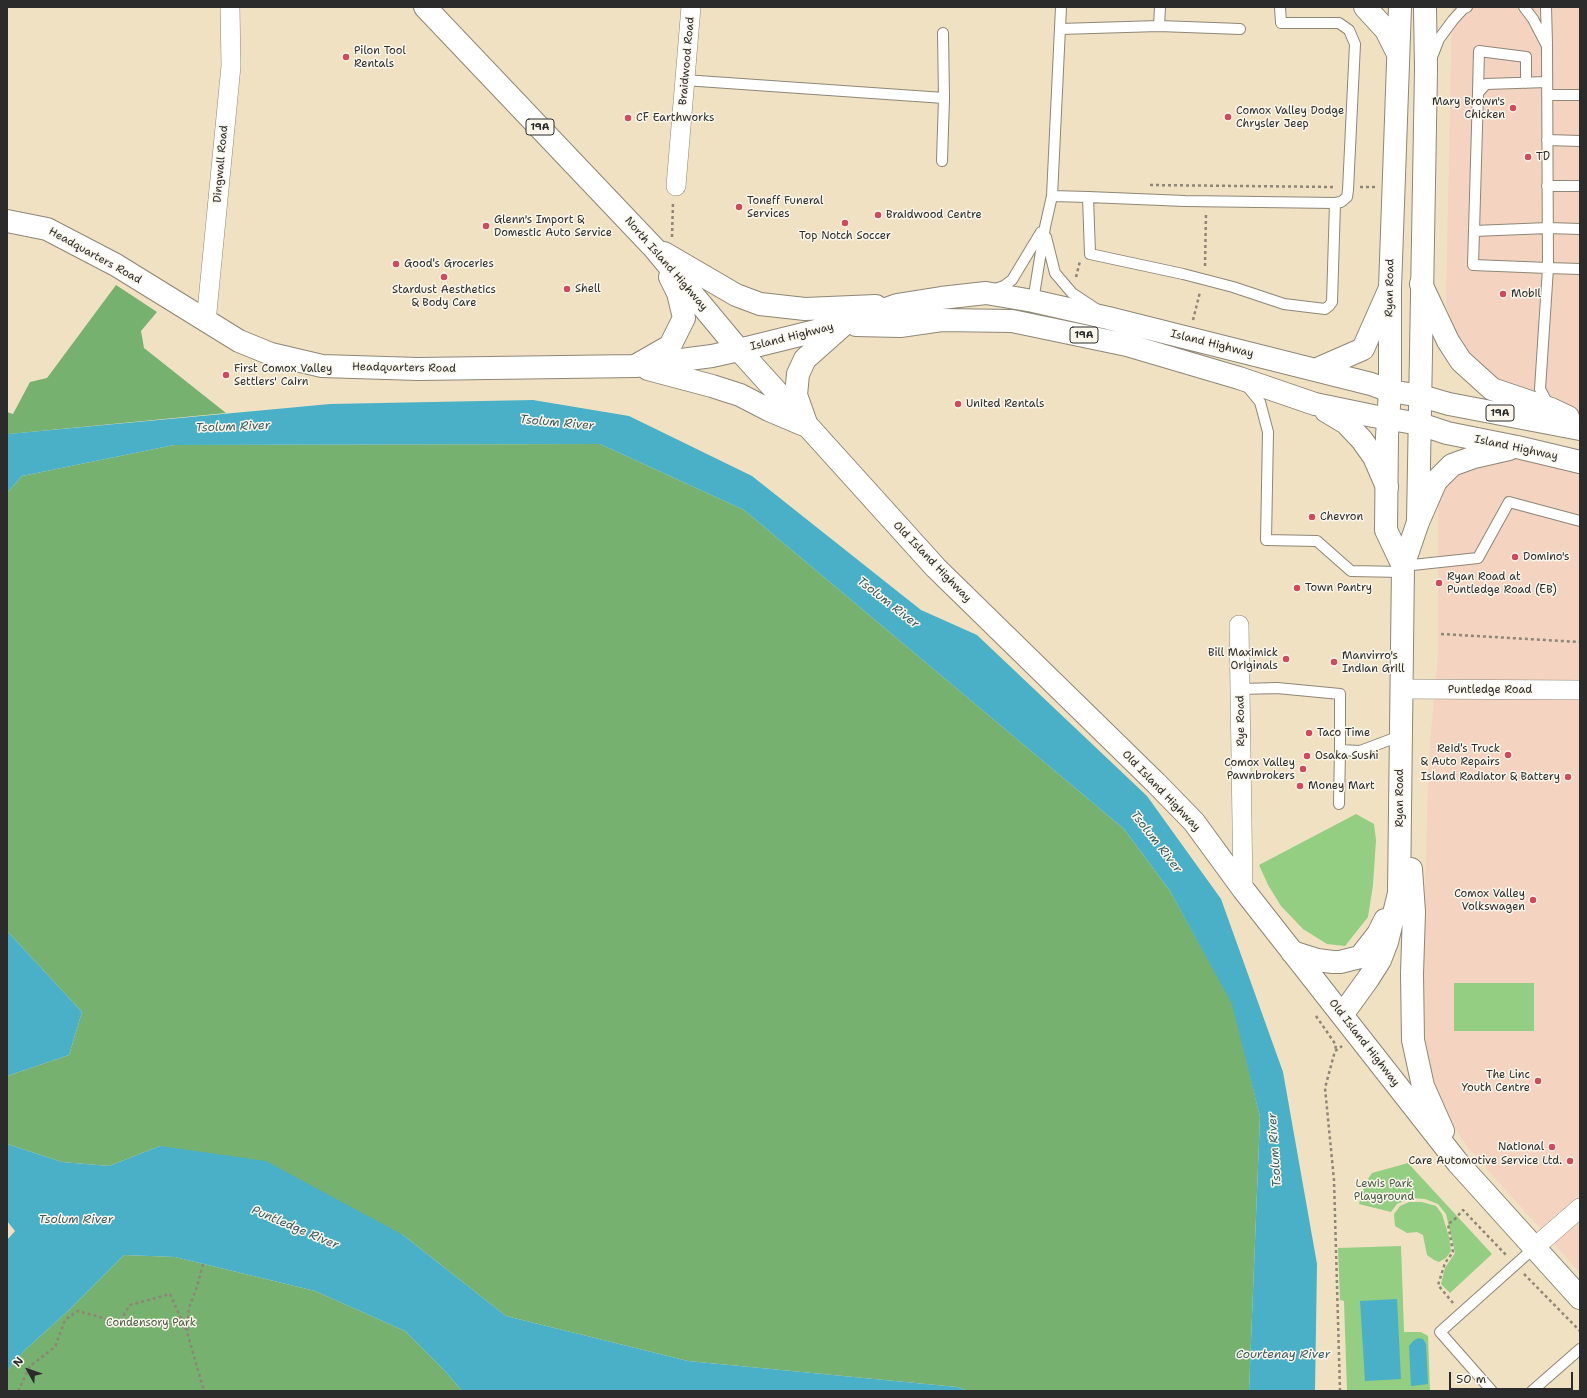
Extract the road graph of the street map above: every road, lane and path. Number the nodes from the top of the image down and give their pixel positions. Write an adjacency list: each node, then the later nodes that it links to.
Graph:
1 (230, 7): 59 (street, Dingwall Road)
2 (425, 7): 44 (main road, North Island Highway / 19A)
3 (691, 7): 20 (street, Braidwood Road)
4 (1061, 7): 14 (lane)
5 (1160, 7): 13 (lane)
6 (1280, 7): 33 (lane)
7 (1365, 7): 18 (main road)
8 (1400, 7): 18 (main road, Ryan Road)
9 (1425, 7): 19 (main road, Ryan Road)
10 (1467, 7): 19 (lane)
11 (1524, 7): 17 (lane)
12 (1546, 7): 17 (lane)
13 (1159, 26): 14 (lane); 15 (lane)
14 (1060, 29): 35 (lane)
15 (1240, 29)
16 (943, 33): 26 (lane)
17 (1547, 46): 21 (lane)
18 (1399, 55): 52 (main road, Ryan Road)
19 (1426, 69): 50 (main road, Ryan Road)
20 (684, 80): 26 (lane); 34 (street, Braidwood Road)
21 (1547, 82): 22 (lane); 24 (lane)
22 (1526, 83): 23 (lane); 23 (lane)
23 (1478, 93): 43 (lane)
24 (1547, 95): 25 (lane); 27 (lane)
25 (1580, 95)
26 (944, 98): 29 (lane)
27 (1547, 140): 28 (lane); 31 (lane)
28 (1580, 141)
29 (942, 161)
30 (1148, 185): 33 (path)
31 (1547, 186): 32 (lane); 41 (lane)
32 (1580, 186)
33 (1348, 187): 37 (lane)
34 (675, 192): 44 (path)
35 (1052, 196): 36 (lane); 40 (lane)
36 (1088, 197): 37 (lane); 37 (lane)
37 (1335, 203)
38 (1206, 209): 48 (path)
39 (7, 221): 59 (main road, Headquarters Road)
40 (1044, 227): 53 (lane); 54 (lane); 56 (lane)
41 (1548, 228): 42 (lane); 43 (lane); 46 (lane)
42 (1580, 230)
43 (1474, 231): 46 (lane)
44 (663, 244): 55 (main road); 61 (main road, North Island Highway / 19A); 62 (main road)
45 (1080, 261): 49 (path)
46 (1548, 268): 47 (lane); 68 (lane)
47 (1580, 269)
48 (1205, 270)
49 (1073, 281)
50 (1421, 284): 66 (main road, Ryan Road); 68 (main road)
51 (1201, 288): 58 (path)
52 (1390, 288): 63 (main road); 65 (main road, Ryan Road)
53 (986, 293): 54 (main road, Island Highway / 19A); 55 (main road, Island Highway / 19A)
54 (1032, 301): 56 (main road, Island Highway / 19A); 57 (lane)
55 (897, 305): 60 (main road, Island Highway / 19A)
56 (1108, 318): 63 (main road, Island Highway / 19A)
57 (1012, 321): 60 (main road, Island Highway / 19A); 64 (main road, Island Highway / 19A)
58 (1192, 321)
59 (206, 322): 62 (main road, Headquarters Road)
60 (844, 324): 61 (main road, Island Highway / 19A); 72 (main road)
61 (739, 350): 62 (main road, Headquarters Road); 72 (main road, Old Island Highway)
62 (635, 366): 72 (main road)
63 (1315, 370): 65 (main road, Island Highway / 19A)
64 (1239, 378): 67 (main road, Island Highway / 19A); 79 (lane)
65 (1390, 391): 66 (main road, Island Highway / 19A); 69 (main road, Ryan Road)
66 (1421, 396): 71 (main road, Ryan Road); 73 (main road, Island Highway / 19A)
67 (1315, 404): 69 (main road, Island Highway / 19A); 76 (main road)
68 (1551, 409): 70 (main road)
69 (1388, 419): 71 (main road, Island Highway / 19A); 76 (main road, Ryan Road)
70 (1580, 423)
71 (1420, 424): 74 (main road, Island Highway / 19A); 78 (main road, Ryan Road)
72 (807, 426): 89 (main road, Old Island Highway)
73 (1580, 428)
74 (1517, 447): 75 (main road, Island Highway / 19A); 78 (main road)
75 (1580, 462)
76 (1387, 487): 79 (main road, Ryan Road)
77 (1580, 521): 79 (lane)
78 (1418, 522): 79 (main road, Ryan Road)
79 (1402, 569): 83 (main road, Ryan Road)
80 (1240, 625): 84 (street, Rye Road)
81 (1441, 634): 82 (path)
82 (1580, 642)
83 (1401, 689): 85 (street, Puntledge Road); 86 (main road, Ryan Road)
84 (1240, 690): 87 (lane); 89 (street, Rye Road)
85 (1580, 690)
86 (1400, 736): 87 (lane); 90 (main road, Ryan Road); 94 (main road)
87 (1340, 750): 88 (lane)
88 (1339, 804)
89 (1243, 889): 91 (main road, Old Island Highway)
90 (1399, 893): 91 (main road); 92 (main road, Ryan Road)
91 (1292, 952): 92 (main road, Old Island Highway)
92 (1342, 1015): 93 (main road, Old Island Highway)
93 (1358, 1035): 94 (main road, Old Island Highway); 105 (path)
94 (1458, 1163): 97 (main road, Old Island Highway)
95 (1580, 1208): 97 (street)
96 (1463, 1210): 100 (path)
97 (1534, 1248): 99 (main road, Old Island Highway); 100 (lane)
98 (203, 1264): 101 (path)
99 (1580, 1298)
100 (1461, 1313): 106 (lane)
101 (188, 1332): 103 (path); 104 (path)
102 (1580, 1348): 107 (lane)
103 (18, 1391)
104 (204, 1391)
105 (1340, 1391)
106 (1492, 1391)
107 (1532, 1391)

